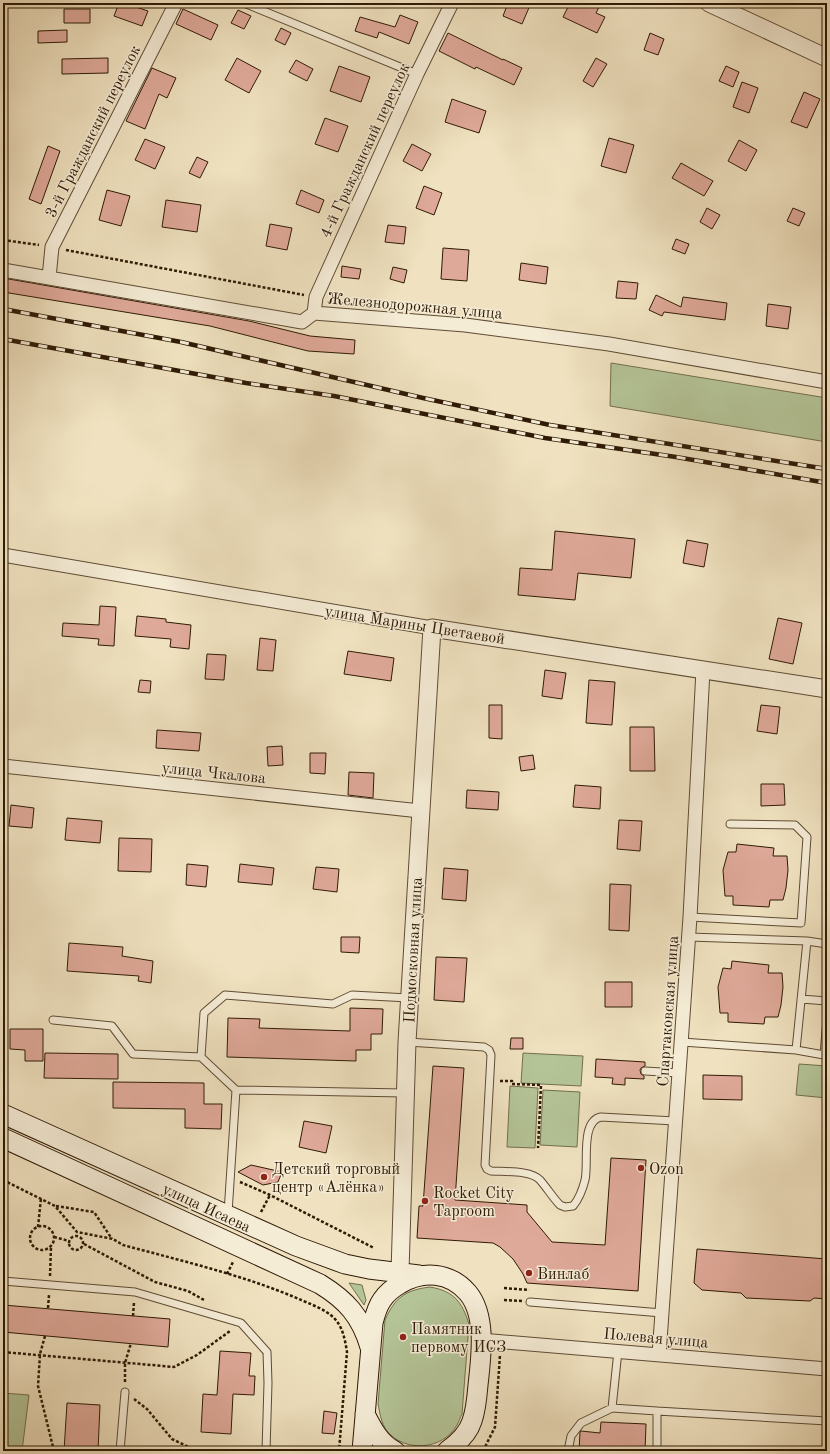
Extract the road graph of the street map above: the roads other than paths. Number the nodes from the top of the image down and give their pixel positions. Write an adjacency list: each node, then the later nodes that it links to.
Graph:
1 (176, 3): 8 (street, 3-й Гражданский переулок)
2 (244, 3): 6 (lane)
3 (452, 3): 6 (street, 4-й Гражданский переулок)
4 (709, 3): 5 (street)
5 (827, 58)
6 (417, 74): 9 (street, 4-й Гражданский переулок)
7 (3, 270): 8 (street, Железнодорожная улица)
8 (48, 278): 9 (street, Железнодорожная улица)
9 (314, 313): 10 (street, Железнодорожная улица)
10 (827, 382)
11 (3, 555): 12 (street, улица Марины Цветаевой)
12 (432, 628): 13 (street, улица Марины Цветаевой); 16 (street, Подмосковная улица)
13 (703, 670): 14 (street, улица Марины Цветаевой); 18 (street, Спартаковская улица)
14 (827, 689)
15 (3, 766): 16 (street, улица Чкалова)
16 (420, 811): 22 (street, Подмосковная улица)
17 (730, 824): 18 (lane)
18 (690, 917): 19 (street, Спартаковская улица)
19 (689, 938): 20 (lane); 28 (street, Спартаковская улица)
20 (807, 941): 21 (lane); 23 (lane)
21 (827, 944)
22 (409, 998): 27 (street, Подмосковная улица); 30 (lane)
23 (801, 999): 24 (lane); 29 (lane)
24 (827, 1001)
25 (827, 1018): 29 (lane)
26 (53, 1020): 30 (lane)
27 (407, 1042): 34 (street, Подмосковная улица); 36 (lane)
28 (682, 1042): 29 (lane); 32 (street, Спартаковская улица)
29 (796, 1050)
30 (201, 1057): 33 (lane)
31 (645, 1071): 32 (lane)
32 (679, 1072): 36 (street, Спартаковская улица)
33 (236, 1090): 34 (lane); 38 (lane)
34 (404, 1093): 39 (street, Подмосковная улица)
35 (3, 1114): 38 (main road, улица Исаева)
36 (675, 1121): 43 (street, Спартаковская улица)
37 (3, 1138): 45 (main road, улица Исаева)
38 (228, 1216): 39 (main road, улица Исаева)
39 (400, 1272): 40 (main road, улица Исаева)
40 (420, 1275): 44 (main road, улица Исаева); 45 (main road)
41 (3, 1281): 55 (lane)
42 (530, 1302): 43 (lane)
43 (662, 1313): 47 (street, Спартаковская улица)
44 (481, 1340): 46 (street, Полевая улица); 58 (main road, улица Исаева)
45 (370, 1346): 52 (main road)
46 (618, 1351): 47 (street, Полевая улица); 50 (lane)
47 (659, 1355): 48 (street, Полевая улица)
48 (827, 1369)
49 (125, 1392): 54 (lane)
50 (612, 1408): 51 (lane); 59 (lane)
51 (657, 1412): 53 (lane); 60 (lane)
52 (365, 1414): 56 (main road); 57 (main road)
53 (827, 1421)
54 (120, 1451)
55 (266, 1451)
56 (362, 1451)
57 (395, 1451)
58 (447, 1451)
59 (568, 1451)
60 (657, 1451)

